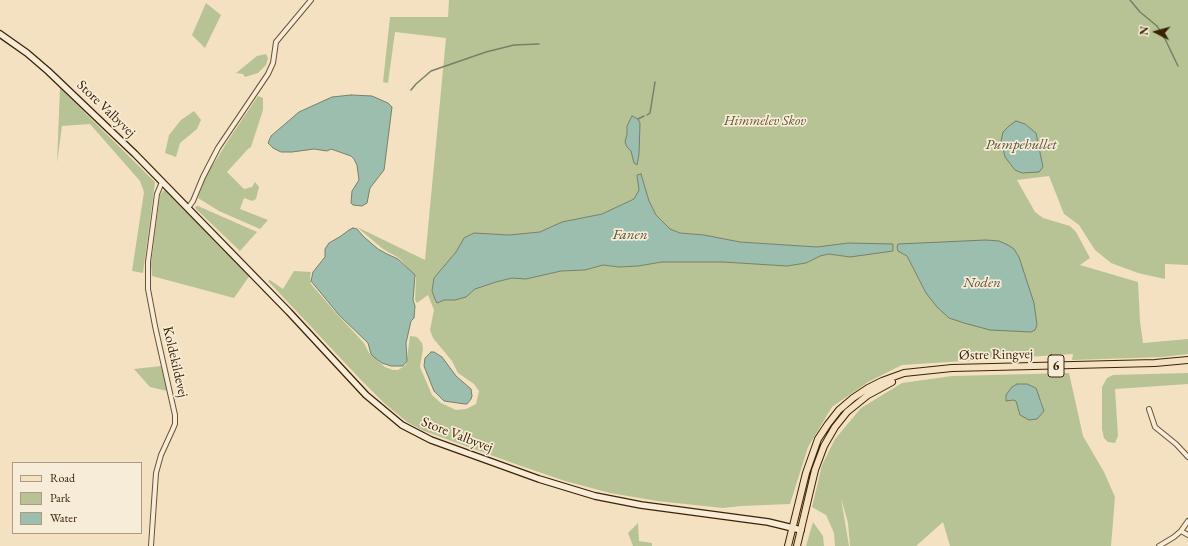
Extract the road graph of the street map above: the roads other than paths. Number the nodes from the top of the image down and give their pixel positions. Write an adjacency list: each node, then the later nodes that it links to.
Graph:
1 (307, 0): 3 (street)
2 (311, 0): 3 (street)
3 (306, 6): 6 (street)
4 (0, 34): 5 (street, Store Valbyvej)
5 (162, 182): 6 (street, Store Valbyvej); 16 (street, Koldekildevej)
6 (188, 208): 12 (street, Store Valbyvej)
7 (1188, 360): 8 (main road, Østre Ringvej / 6)
8 (924, 370): 12 (main road, Østre Ringvej / 6); 13 (main road, Østre Ringvej / 6)
9 (1149, 409): 10 (street)
10 (1188, 457)
11 (1188, 521): 14 (street)
12 (793, 528): 13 (street, Store Valbyvej); 17 (main road, Østre Ringvej / 6)
13 (801, 530): 18 (main road, Østre Ringvej / 6)
14 (1182, 531): 15 (street); 19 (street)
15 (1188, 535)
16 (151, 546)
17 (788, 546)
18 (797, 546)
19 (1159, 546)

